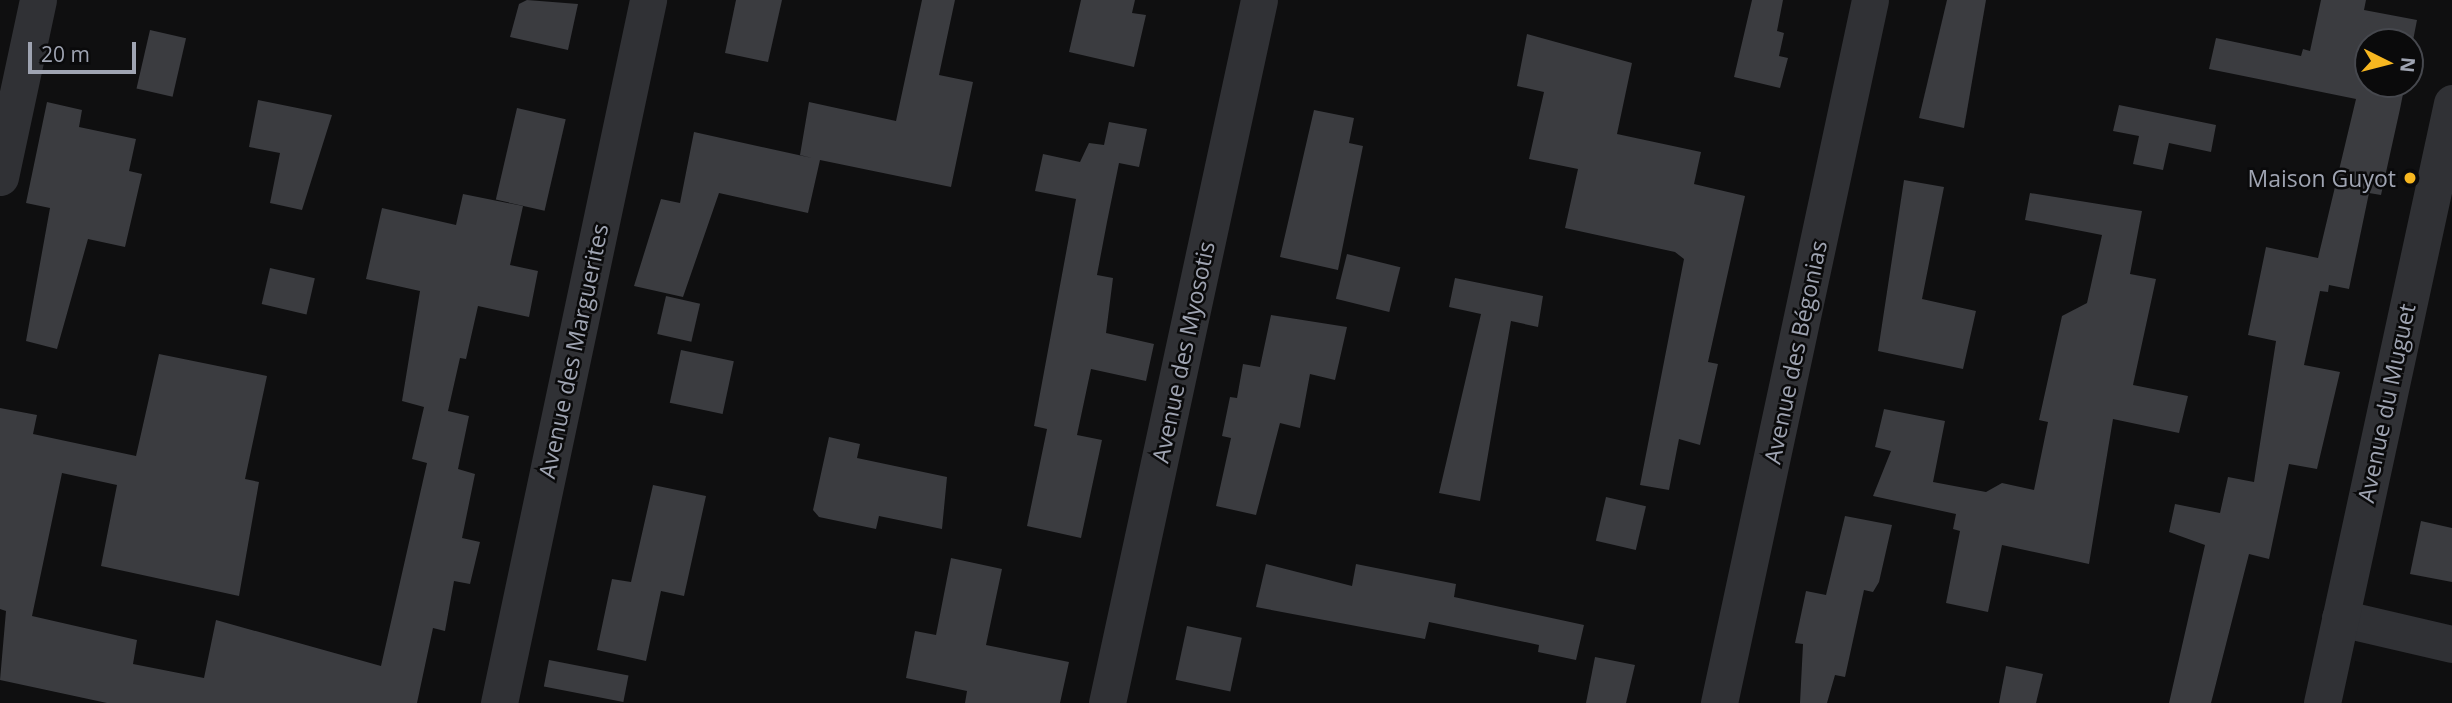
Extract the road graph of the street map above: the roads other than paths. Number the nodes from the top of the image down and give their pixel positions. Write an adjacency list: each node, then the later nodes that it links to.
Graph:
1 (38, 0): 6 (street)
2 (648, 0): 9 (street, Avenue des Marguerites)
3 (1259, 0): 10 (street, Avenue des Myosotis)
4 (1870, 0): 11 (street, Avenue des Bégonias)
5 (2452, 103): 7 (street, Avenue du Muguet)
6 (0, 177)
7 (2340, 618): 8 (street); 12 (street, Avenue du Muguet)
8 (2452, 643)
9 (499, 703)
10 (1107, 703)
11 (1719, 703)
12 (2322, 703)

